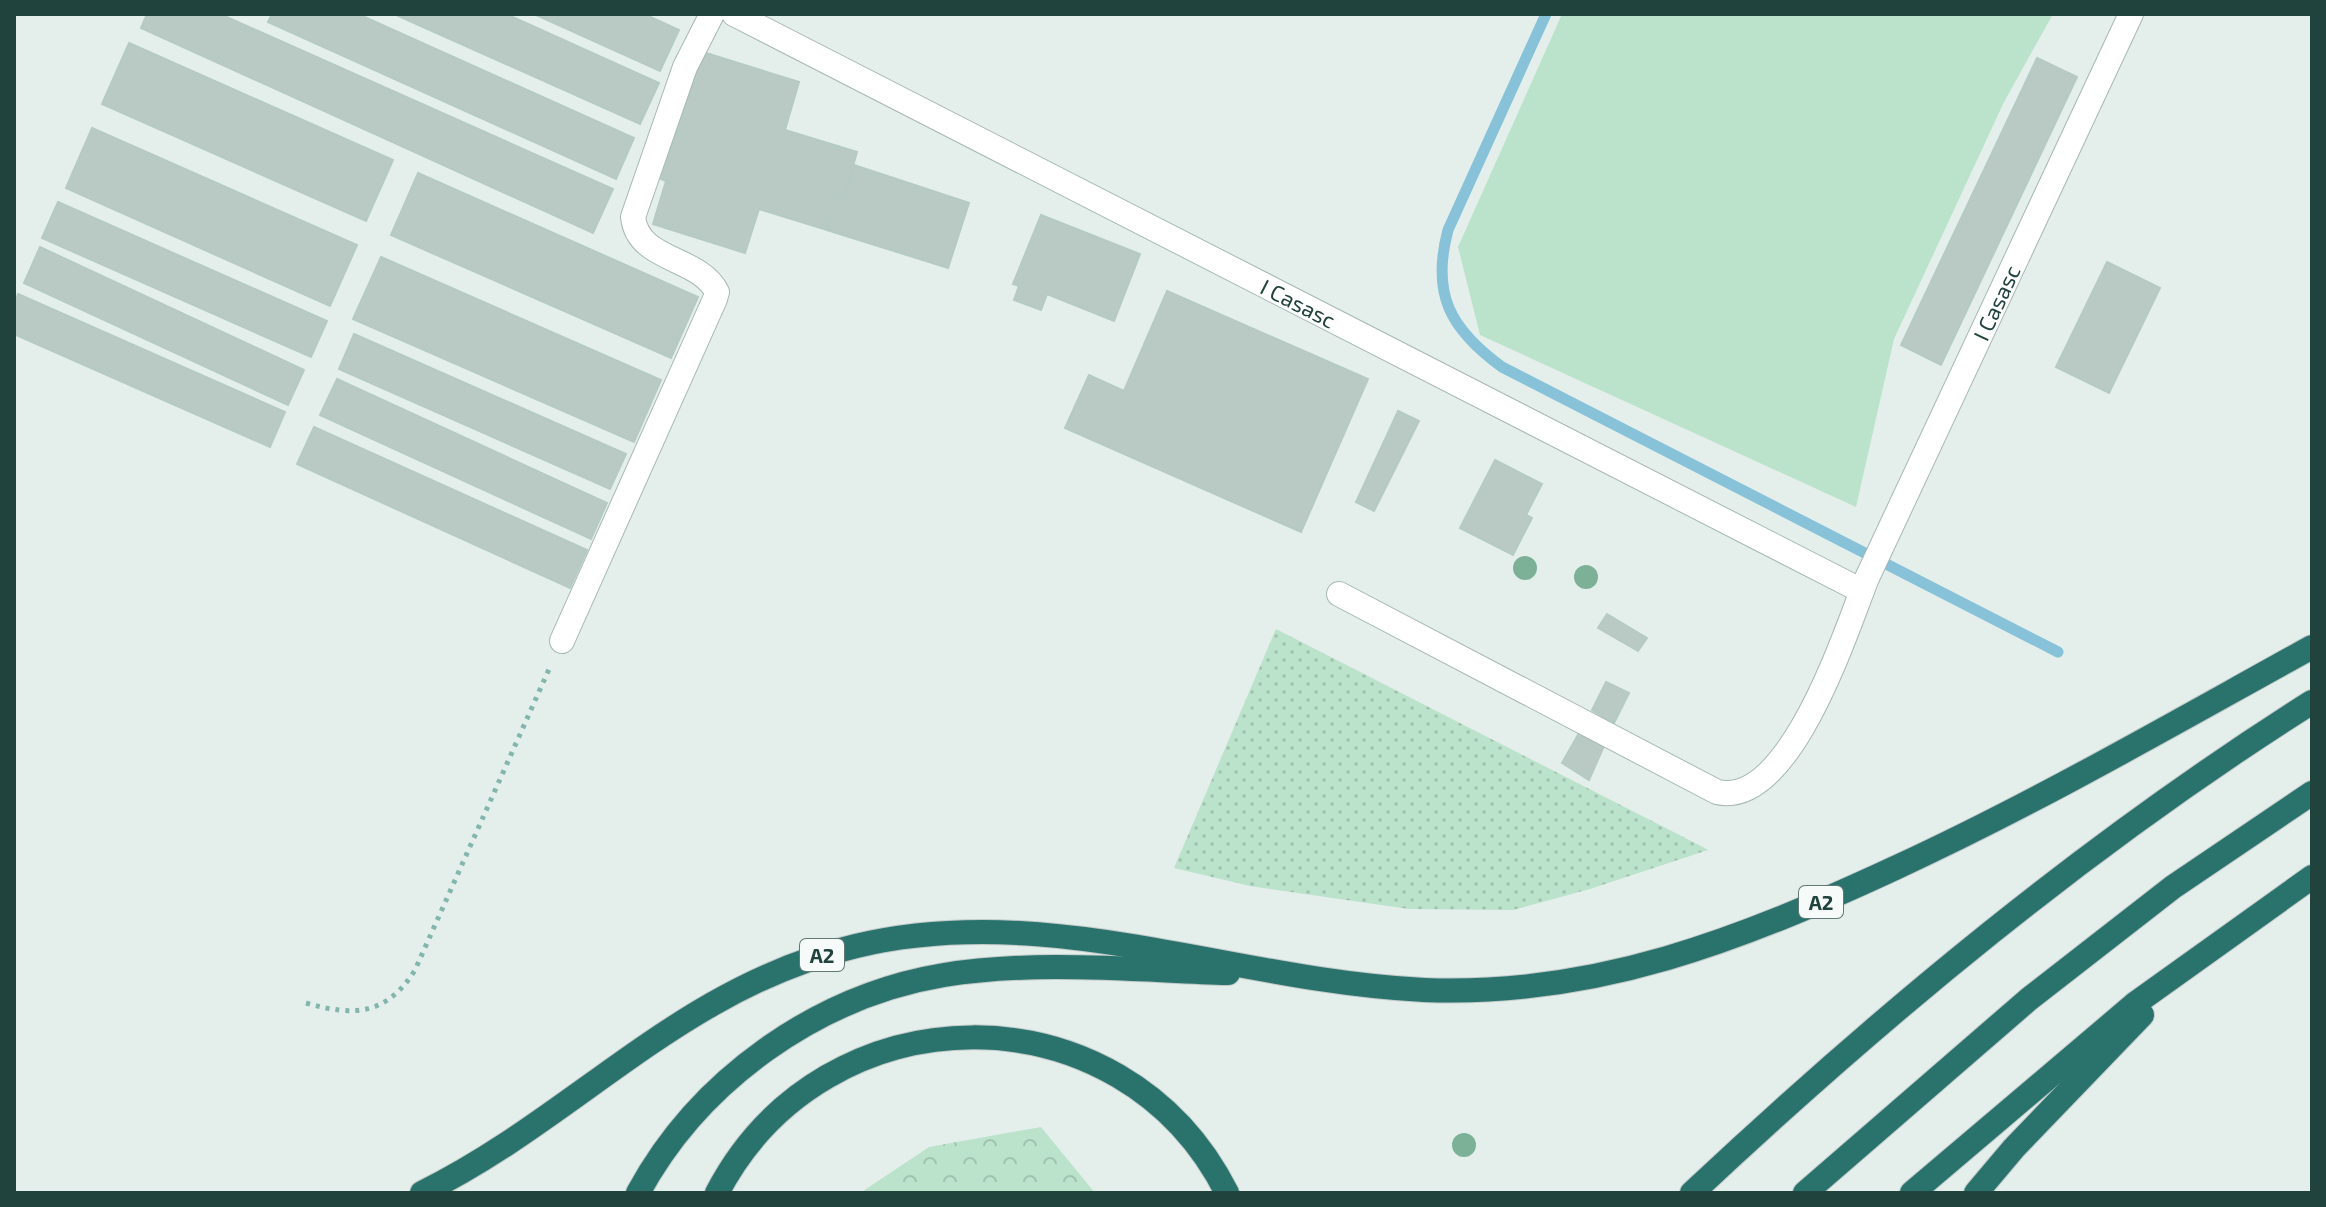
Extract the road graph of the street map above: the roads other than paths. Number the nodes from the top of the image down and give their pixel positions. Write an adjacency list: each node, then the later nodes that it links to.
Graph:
1 (712, 14): 6 (street)
2 (734, 14): 4 (street, I Casasc)
3 (2131, 14): 4 (street, I Casasc)
4 (1865, 584): 5 (street, I Casasc)
5 (1339, 594)
6 (562, 641)
7 (2312, 647): 12 (highway, A2)
8 (2312, 702): 17 (highway)
9 (2312, 793): 18 (highway)
10 (2312, 877): 11 (highway)
11 (2200, 956): 19 (highway); 20 (highway)
12 (1282, 975): 13 (highway, A2); 14 (highway, A2)
13 (422, 1193)
14 (638, 1193)
15 (717, 1193): 16 (highway)
16 (1227, 1193)
17 (1692, 1193)
18 (1805, 1193)
19 (1912, 1193)
20 (1976, 1193)

